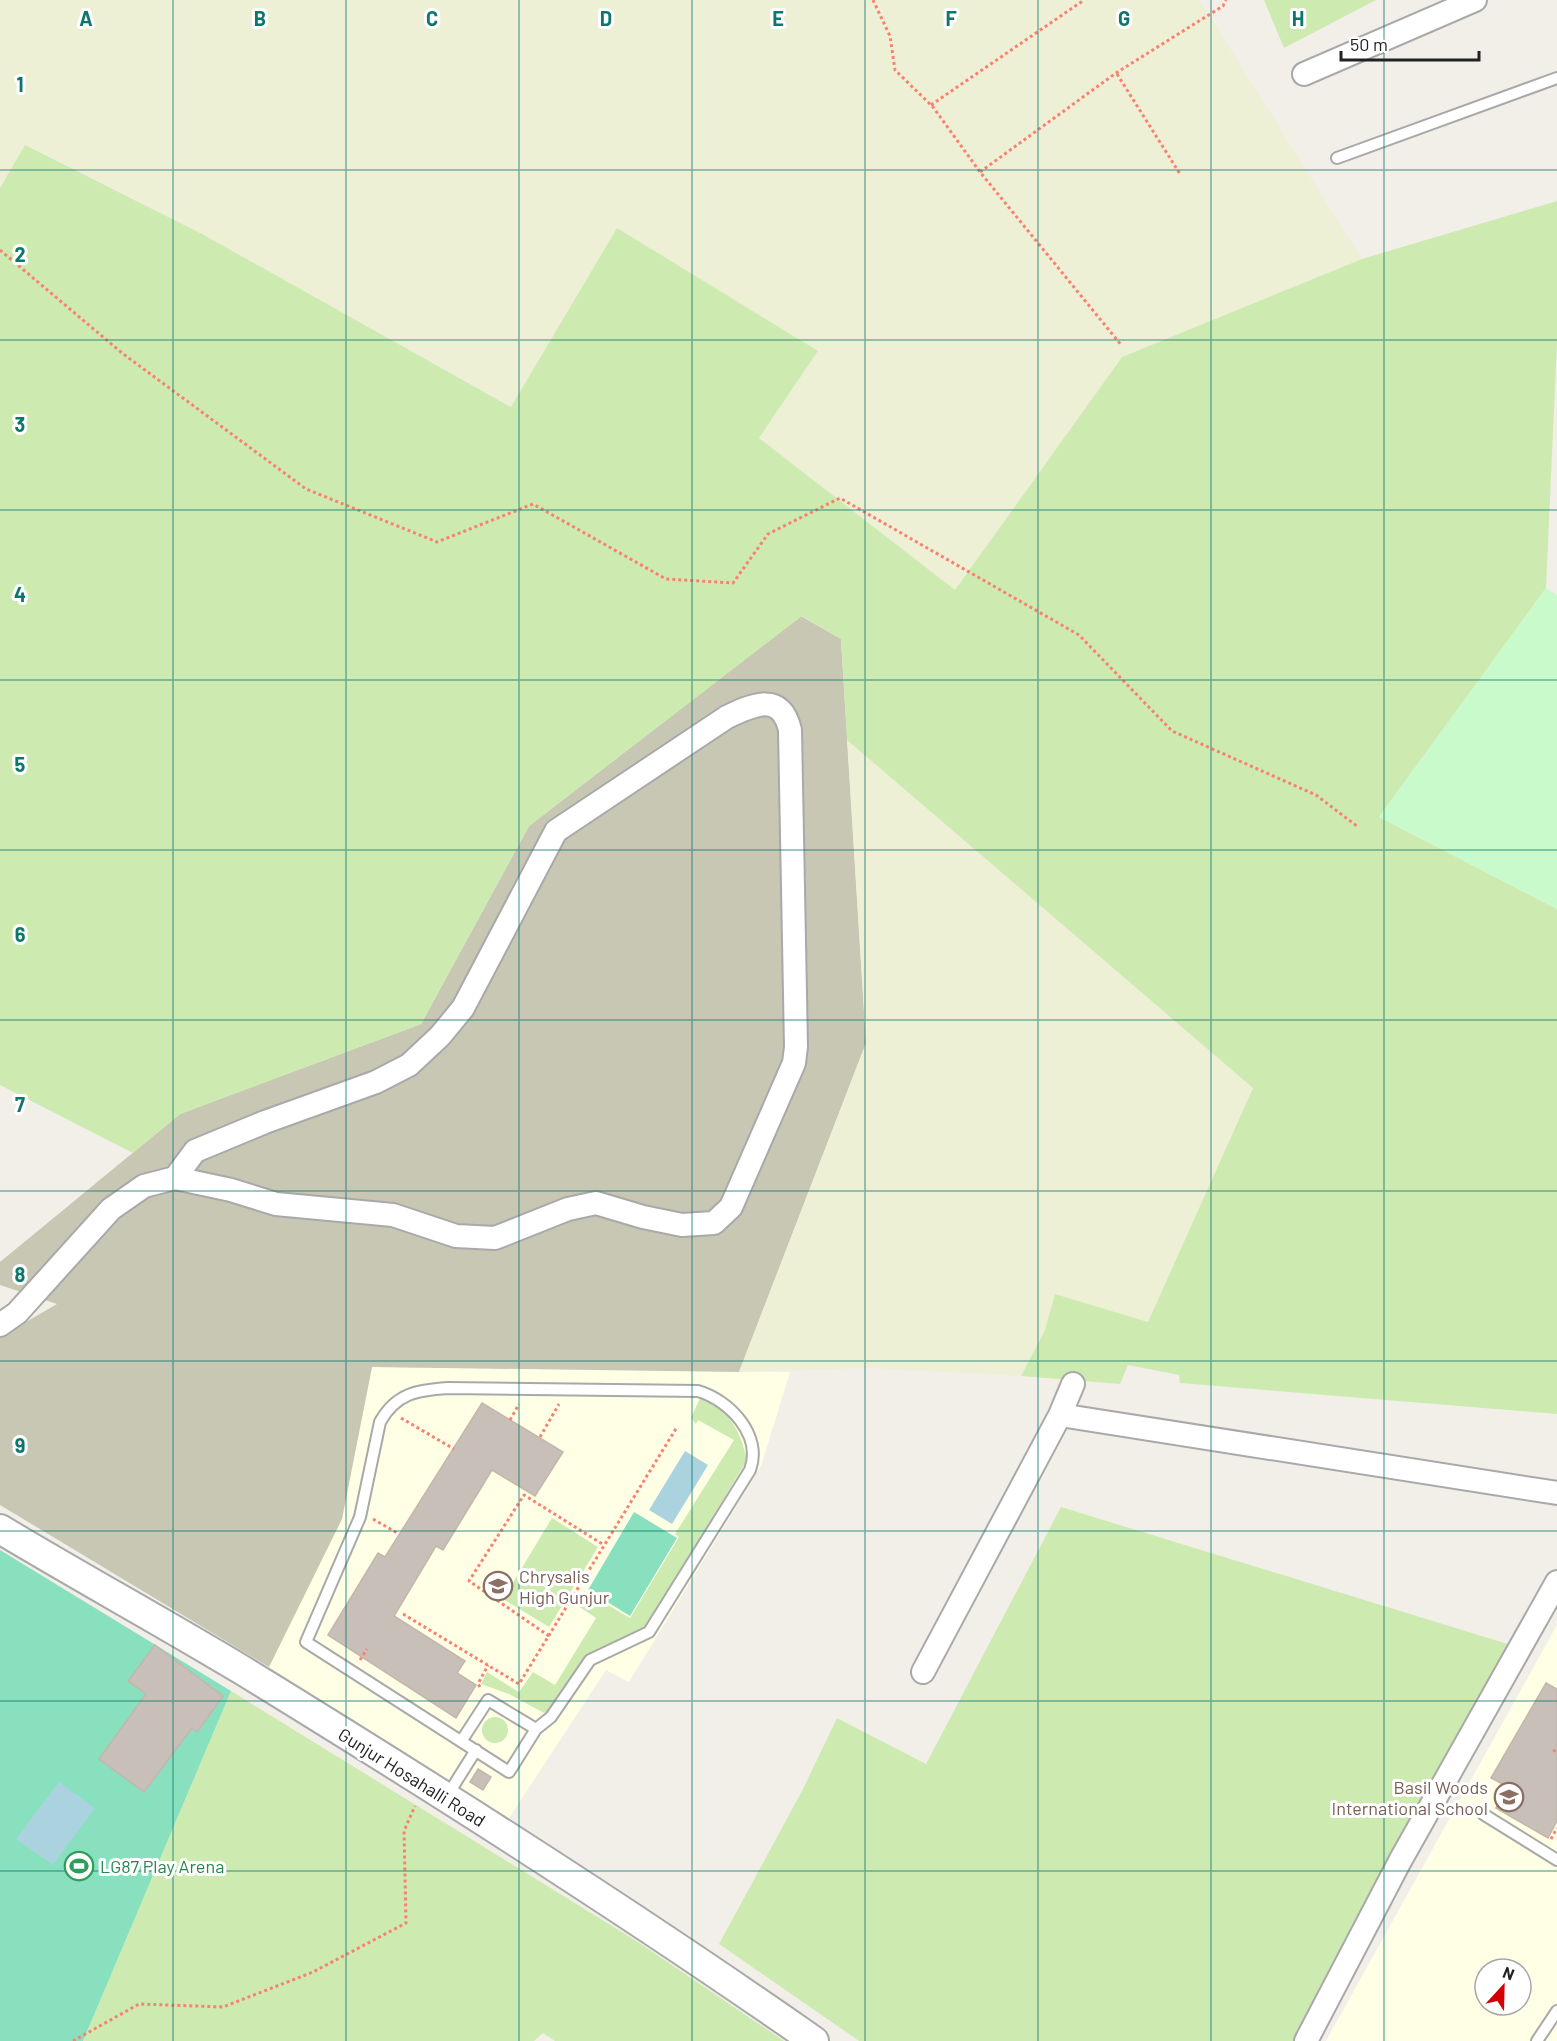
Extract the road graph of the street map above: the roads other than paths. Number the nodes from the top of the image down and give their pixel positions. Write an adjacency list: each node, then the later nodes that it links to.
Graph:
1 (1475, 0): 2 (street)
2 (1304, 74)
3 (1557, 78): 4 (lane)
4 (1337, 158)
5 (175, 1178): 5 (street); 6 (street)
6 (0, 1325)
7 (1073, 1384): 8 (street)
8 (1060, 1415): 9 (street); 12 (street)
9 (1557, 1493)
10 (0, 1529): 16 (street, Gunjur Hosahalli Road)
11 (1557, 1582): 21 (street)
12 (923, 1671)
13 (536, 1728): 14 (lane); 14 (lane); 15 (lane)
14 (462, 1740): 15 (lane)
15 (476, 1750): 16 (lane)
16 (435, 1791): 20 (street, Gunjur Hosahalli Road)
17 (1483, 1814): 18 (lane)
18 (1557, 1860)
19 (1557, 2012): 22 (lane)
20 (814, 2041)
21 (1306, 2041)
22 (1537, 2041)

